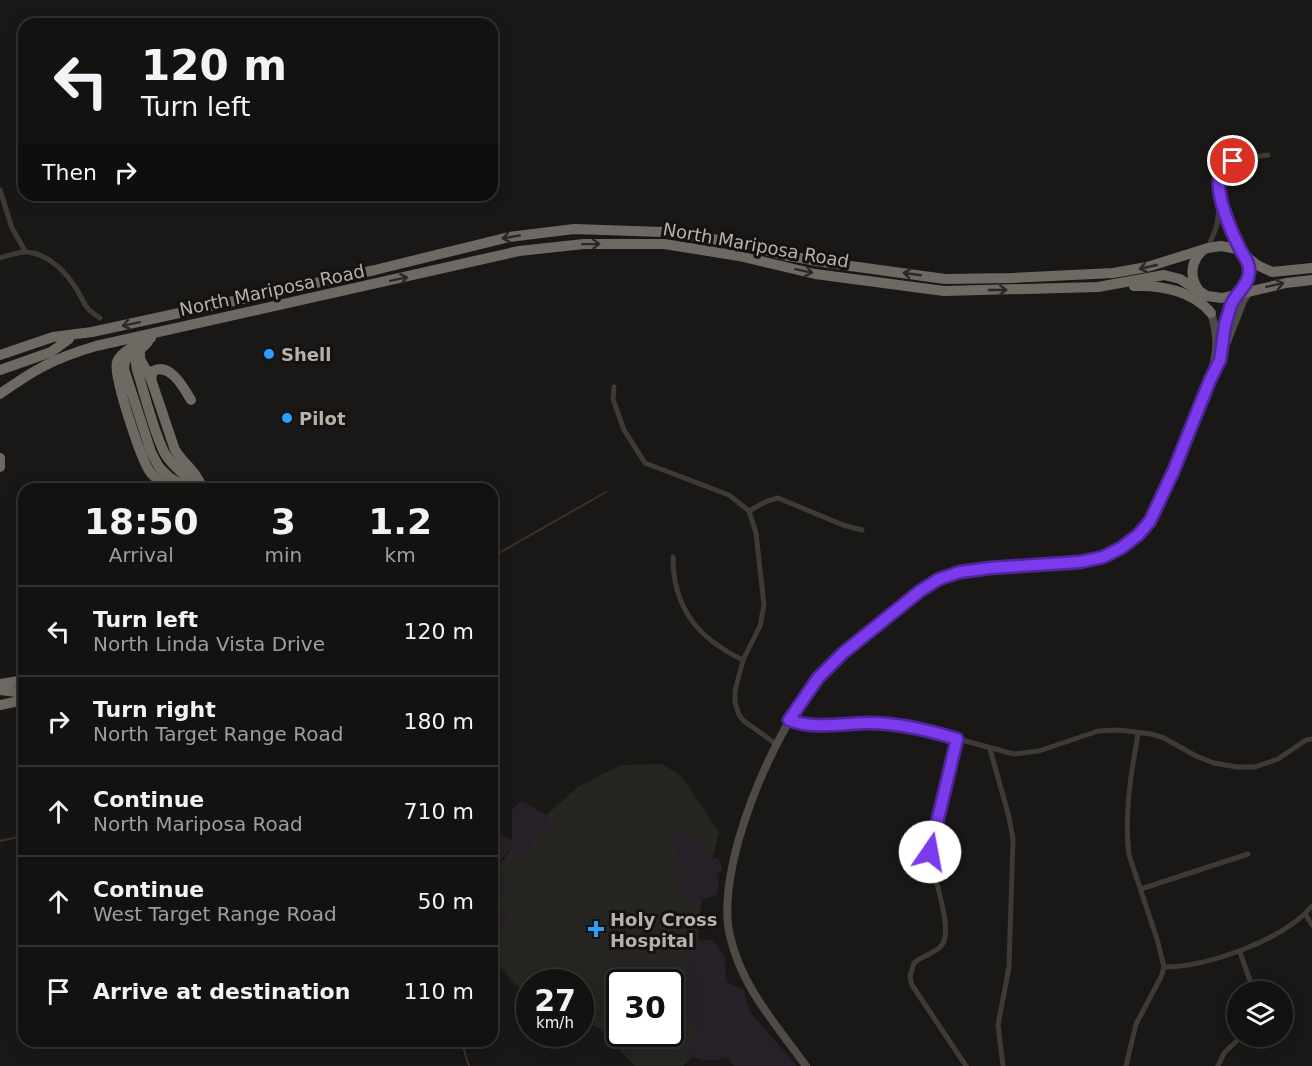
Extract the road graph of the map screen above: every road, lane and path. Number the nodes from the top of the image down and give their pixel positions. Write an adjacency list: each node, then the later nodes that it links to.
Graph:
1 (1268, 155): 3 (street)
2 (0, 190): 5 (street)
3 (1220, 195): 4 (street); 6 (street)
4 (1206, 249): 6 (highway, North Mariposa Road); 11 (highway); 15 (highway, North Mariposa Road, one-way to 15)
5 (25, 251): 7 (street); 14 (street)
6 (1244, 255): 8 (highway, North Mariposa Road); 12 (highway)
7 (0, 258)
8 (1312, 268)
9 (1312, 280): 12 (highway, North Mariposa Road, one-way to 9)
10 (1098, 287): 11 (highway, North Mariposa Road); 13 (highway); 16 (highway, North Mariposa Road, one-way to 10)
11 (1201, 292): 12 (highway, North Mariposa Road); 13 (street)
12 (1241, 293): 22 (street); 22 (street)
13 (1211, 313): 26 (street)
14 (100, 318)
15 (92, 332): 17 (highway, North Mariposa Road); 19 (highway)
16 (164, 332): 19 (highway, North Mariposa Road); 20 (highway); 20 (highway)
17 (80, 335): 18 (highway); 21 (highway)
18 (69, 339): 23 (highway); 24 (highway)
19 (96, 346): 28 (highway, North Mariposa Road)
20 (137, 351): 25 (highway); 32 (highway); 33 (highway); 34 (highway); 35 (highway)
21 (0, 355)
22 (1220, 360): 26 (street)
23 (0, 362)
24 (0, 370)
25 (151, 379): 29 (highway); 36 (highway)
26 (1210, 380): 51 (street)
27 (614, 387): 37 (street)
28 (0, 394)
29 (191, 400)
30 (0, 458): 31 (highway)
31 (0, 467)
32 (164, 483)
33 (171, 483)
34 (182, 483)
35 (192, 483)
36 (201, 483)
37 (748, 512): 38 (street); 40 (street)
38 (862, 530)
39 (673, 557): 40 (street)
40 (743, 660): 55 (street)
41 (0, 678): 42 (highway)
42 (18, 679)
43 (18, 680): 44 (highway)
44 (0, 684)
45 (0, 690): 47 (highway)
46 (0, 696): 48 (highway)
47 (18, 696)
48 (18, 698)
49 (18, 699): 50 (highway)
50 (0, 703)
51 (789, 720): 53 (street); 55 (street)
52 (1138, 734): 54 (street); 56 (street); 58 (street)
53 (957, 739): 56 (street); 67 (street)
54 (1312, 739)
55 (776, 744): 66 (street)
56 (990, 749): 68 (street)
57 (1248, 854): 58 (street)
58 (1141, 889): 63 (street)
59 (1312, 906): 60 (street)
60 (1305, 914): 61 (street); 62 (street)
61 (1312, 925)
62 (1240, 952): 63 (street); 64 (street)
63 (1164, 967): 69 (street)
64 (1250, 981)
65 (1230, 1047): 70 (street)
66 (806, 1066)
67 (966, 1066)
68 (1004, 1066)
69 (1126, 1066)
70 (1218, 1066)

